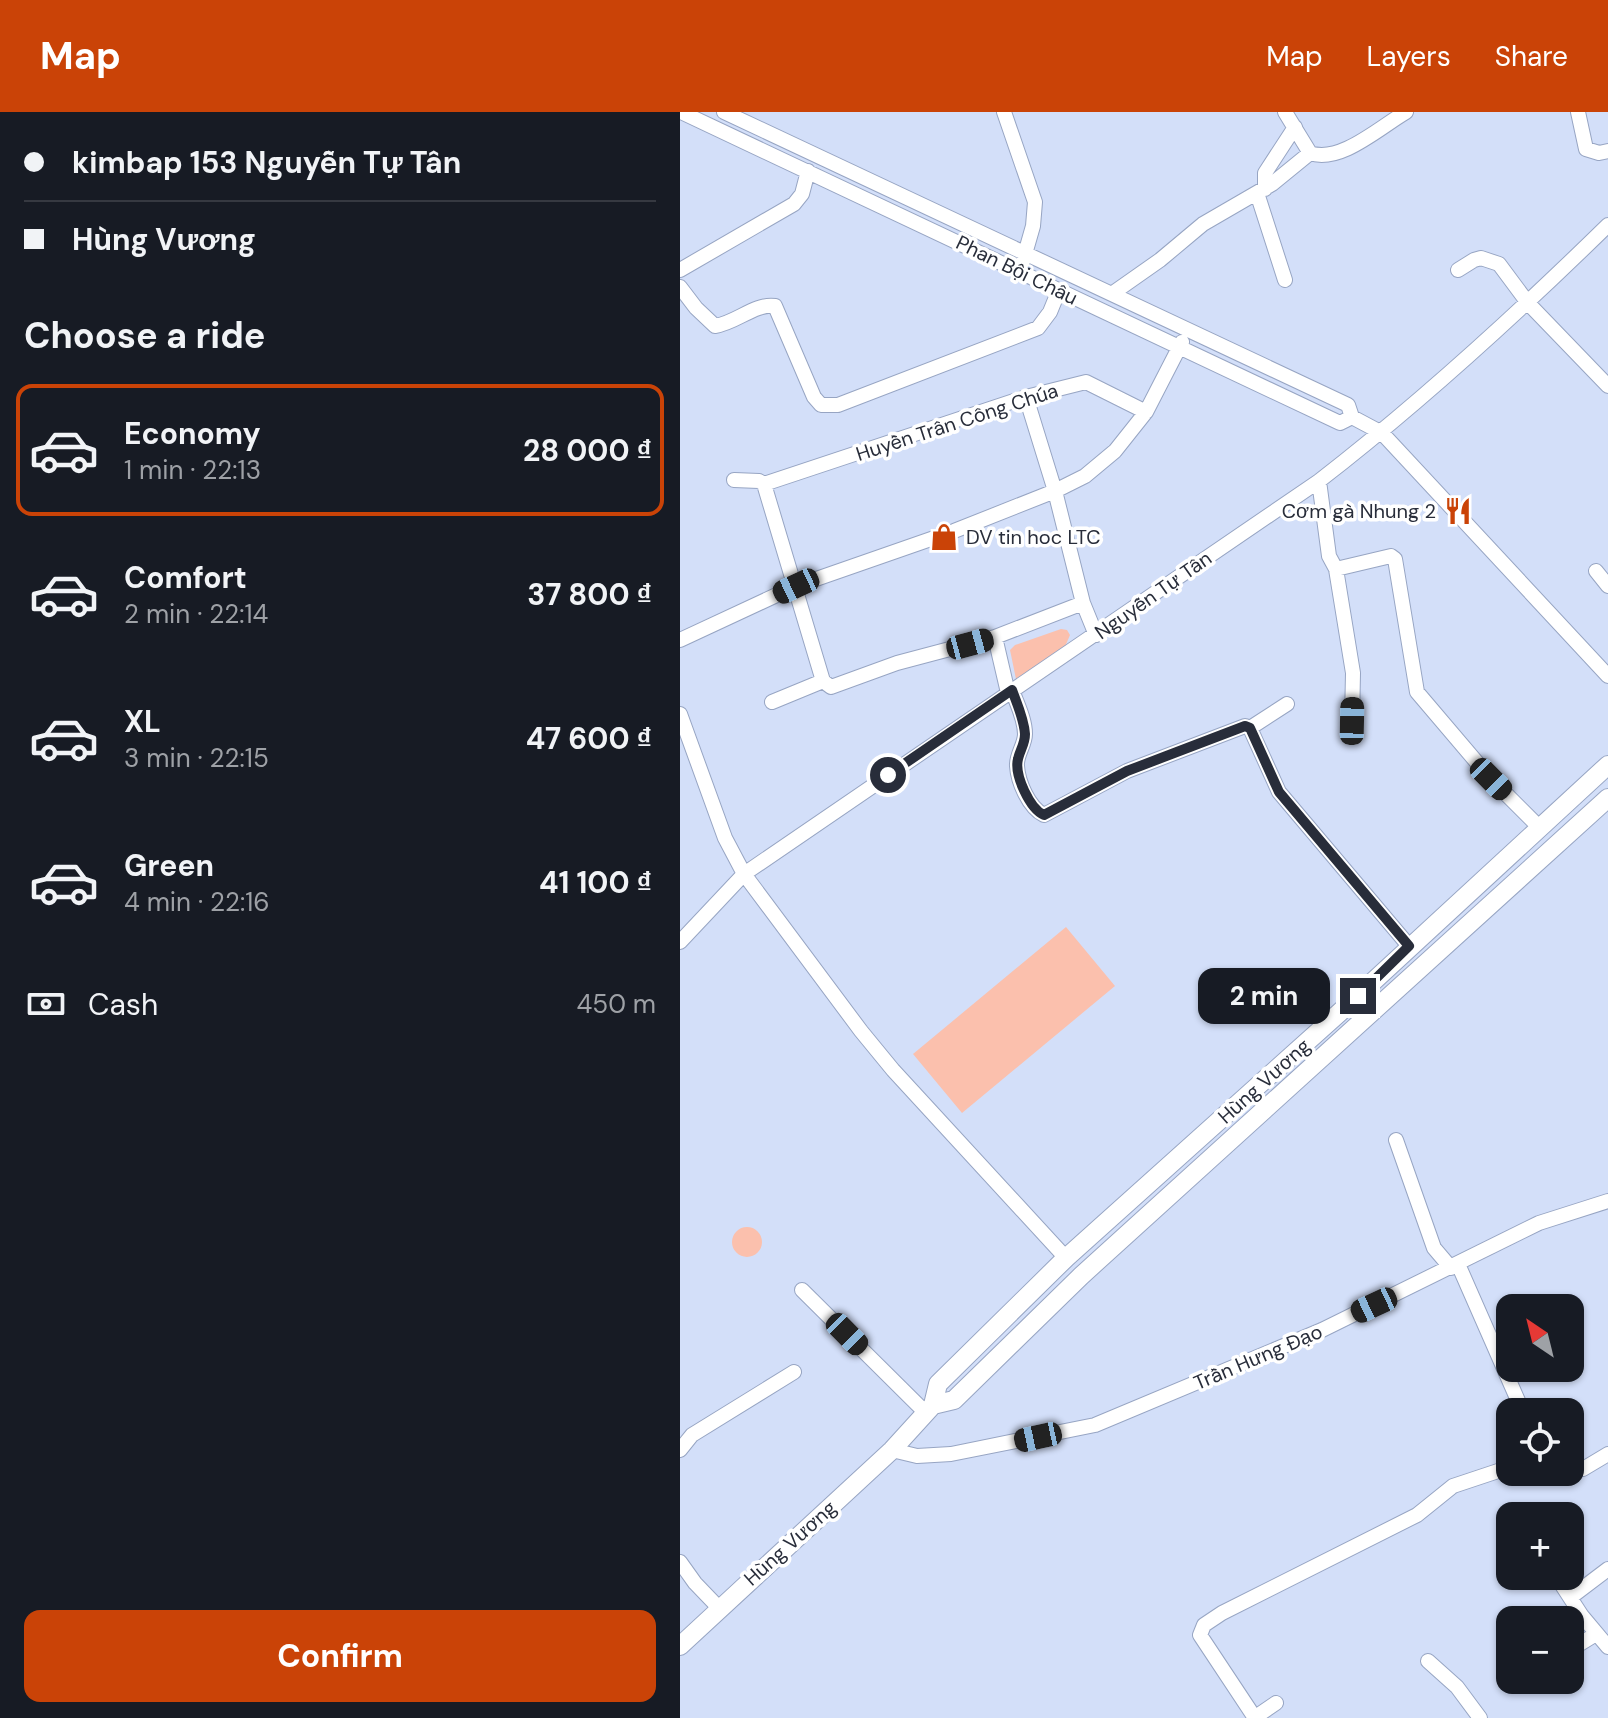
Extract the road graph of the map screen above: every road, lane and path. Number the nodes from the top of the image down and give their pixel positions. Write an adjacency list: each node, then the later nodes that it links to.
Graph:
1 (681, 112): 10 (street, Phan Bội Châu)
2 (724, 112): 13 (street, Phan Bội Châu)
3 (1004, 112): 13 (street)
4 (1285, 112): 7 (street)
5 (1406, 112): 9 (street)
6 (1578, 112): 8 (street)
7 (1295, 127): 9 (street); 11 (street)
8 (1608, 151)
9 (1310, 153): 11 (street)
10 (808, 171): 14 (street); 15 (street, Phan Bội Châu)
11 (1261, 191): 17 (street); 20 (street)
12 (1608, 225): 21 (street, Nguyễn Tự Tân)
13 (1027, 253): 15 (street); 20 (street, Phan Bội Châu)
14 (680, 270)
15 (1019, 270): 19 (street, Phan Bội Châu)
16 (1458, 270): 21 (street)
17 (1285, 280)
18 (680, 287): 19 (street)
19 (1059, 290): 23 (street, Phan Bội Châu)
20 (1113, 293): 22 (street, Phan Bội Châu)
21 (1528, 303): 24 (street); 28 (street, Nguyễn Tự Tân)
22 (1187, 330): 23 (street); 27 (street, Phan Bội Châu)
23 (1180, 348): 26 (street); 27 (street, Phan Bội Châu)
24 (1608, 386)
25 (1026, 397): 26 (street, Huyền Trân Công Chúa); 31 (street, Huyền Trân Công Chúa); 32 (street)
26 (1146, 412): 32 (street)
27 (1352, 417): 28 (street, Phan Bội Châu)
28 (1382, 433): 30 (street, Nguyễn Tự Tân); 41 (street, Phan Bội Châu)
29 (734, 480): 31 (street)
30 (1319, 481): 33 (street); 38 (street, Nguyễn Tự Tân)
31 (764, 484): 35 (street)
32 (1055, 491): 35 (street); 37 (street)
33 (1336, 569): 47 (street); 51 (street)
34 (1596, 571): 36 (street)
35 (796, 586): 40 (street); 42 (street)
36 (1608, 586)
37 (1083, 603): 38 (street); 39 (street)
38 (1096, 635): 43 (street, Nguyễn Tự Tân)
39 (995, 637): 42 (street); 43 (street)
40 (680, 640)
41 (1608, 676)
42 (823, 681): 44 (street)
43 (1010, 692): 48 (street); 52 (street, Nguyễn Tự Tân)
44 (772, 702)
45 (1287, 704): 48 (street)
46 (680, 714): 52 (street)
47 (1352, 721)
48 (1250, 728): 54 (street)
49 (1608, 765): 51 (main road, Hùng Vương)
50 (1608, 798): 56 (main road, Hùng Vương)
51 (1539, 827): 54 (main road, Hùng Vương)
52 (744, 874): 53 (street, Nguyễn Tự Tân); 59 (street)
53 (680, 942)
54 (1409, 946): 55 (main road, Hùng Vương)
55 (1394, 962): 56 (main road); 59 (main road, Hùng Vương)
56 (1408, 979): 63 (main road, Hùng Vương)
57 (1396, 1140): 60 (street)
58 (1608, 1201): 60 (street, Trần Hưng Đạo)
59 (1066, 1258): 62 (main road, Hùng Vương)
60 (1455, 1266): 65 (street); 68 (street, Trần Hưng Đạo)
61 (802, 1290): 66 (street)
62 (1015, 1309): 63 (main road); 66 (main road, Hùng Vương)
63 (1029, 1326): 66 (main road, Hùng Vương)
64 (794, 1372): 67 (street)
65 (1516, 1398)
66 (930, 1409): 68 (main road, Hùng Vương)
67 (680, 1450)
68 (892, 1450): 76 (main road, Hùng Vương)
69 (1608, 1454): 70 (street)
70 (1584, 1468)
71 (1496, 1472): 83 (street)
72 (680, 1562): 76 (street)
73 (1608, 1569): 75 (street)
74 (1566, 1590): 75 (street)
75 (1571, 1597): 77 (street)
76 (719, 1608): 79 (main road, Hùng Vương)
77 (1596, 1634): 78 (street); 80 (street)
78 (1584, 1641)
79 (680, 1646)
80 (1608, 1647)
81 (1428, 1661): 84 (street)
82 (1276, 1703): 83 (street)
83 (1254, 1718)
84 (1480, 1718)

